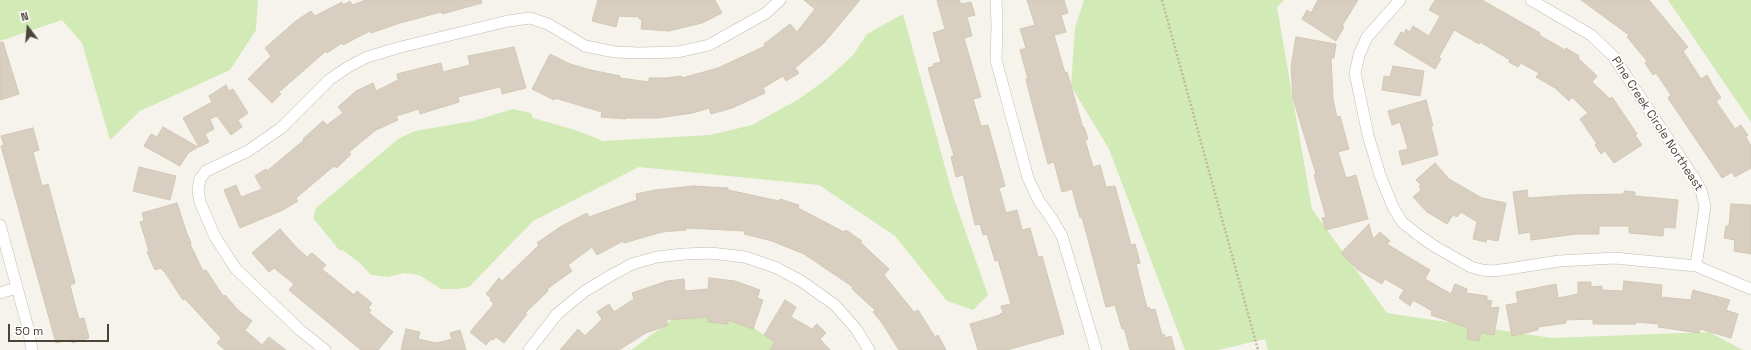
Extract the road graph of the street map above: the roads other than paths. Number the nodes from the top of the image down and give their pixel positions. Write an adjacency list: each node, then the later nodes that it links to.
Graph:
1 (780, 0): 11 (street)
2 (996, 0): 14 (street)
3 (1400, 0): 6 (street)
4 (1531, 0): 6 (street, Pine Creek Circle Northeast)
5 (0, 225): 7 (street)
6 (1696, 266): 8 (street)
7 (16, 288): 9 (street); 10 (street)
8 (1751, 289)
9 (0, 293)
10 (32, 350)
11 (325, 350)
12 (529, 350): 13 (street)
13 (869, 350)
14 (1095, 350)

